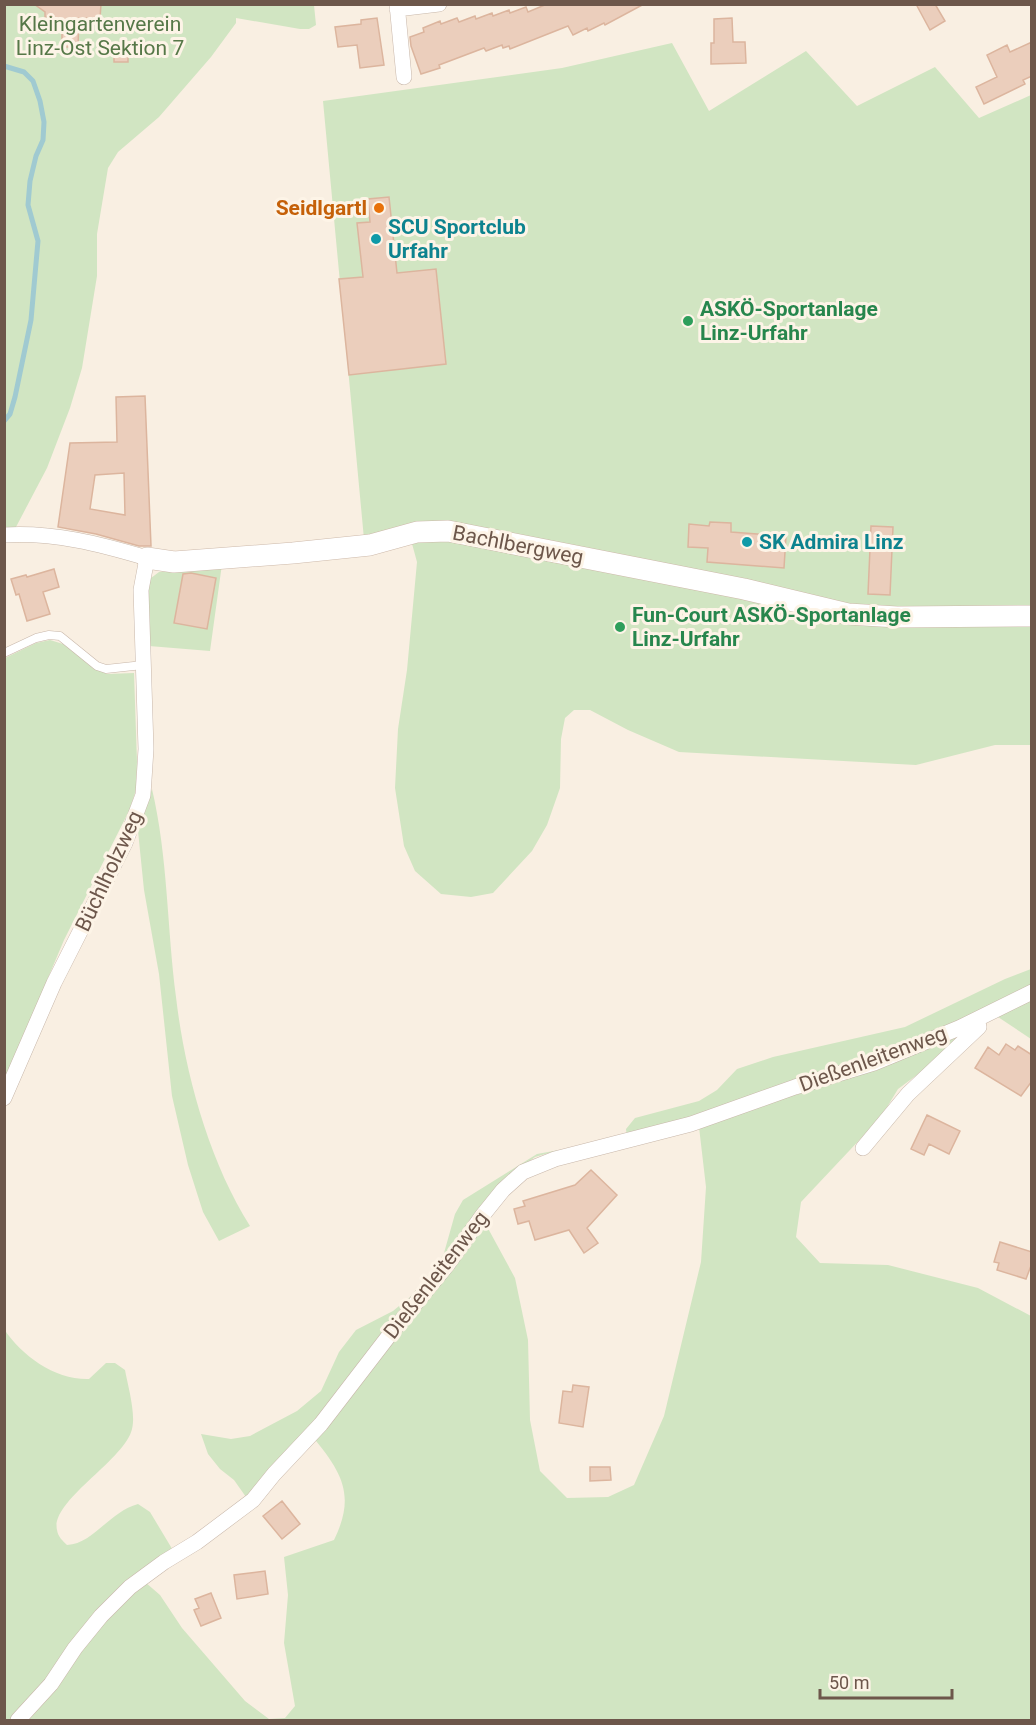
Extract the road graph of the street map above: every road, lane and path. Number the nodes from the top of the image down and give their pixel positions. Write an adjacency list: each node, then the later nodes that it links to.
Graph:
1 (440, 4): 2 (street)
2 (397, 7): 3 (street)
3 (404, 77)
4 (4, 535): 5 (street, Bachlbergweg)
5 (147, 558): 6 (street, Bachlbergweg); 8 (street, Büchlholzweg)
6 (1032, 616)
7 (4, 652): 8 (lane)
8 (143, 665): 11 (street, Büchlholzweg)
9 (1032, 992): 10 (street, Dießenleitenweg)
10 (977, 1019): 12 (street, Dießenleitenweg); 13 (street, Dießenleitenweg)
11 (4, 1098)
12 (863, 1148)
13 (18, 1720)

